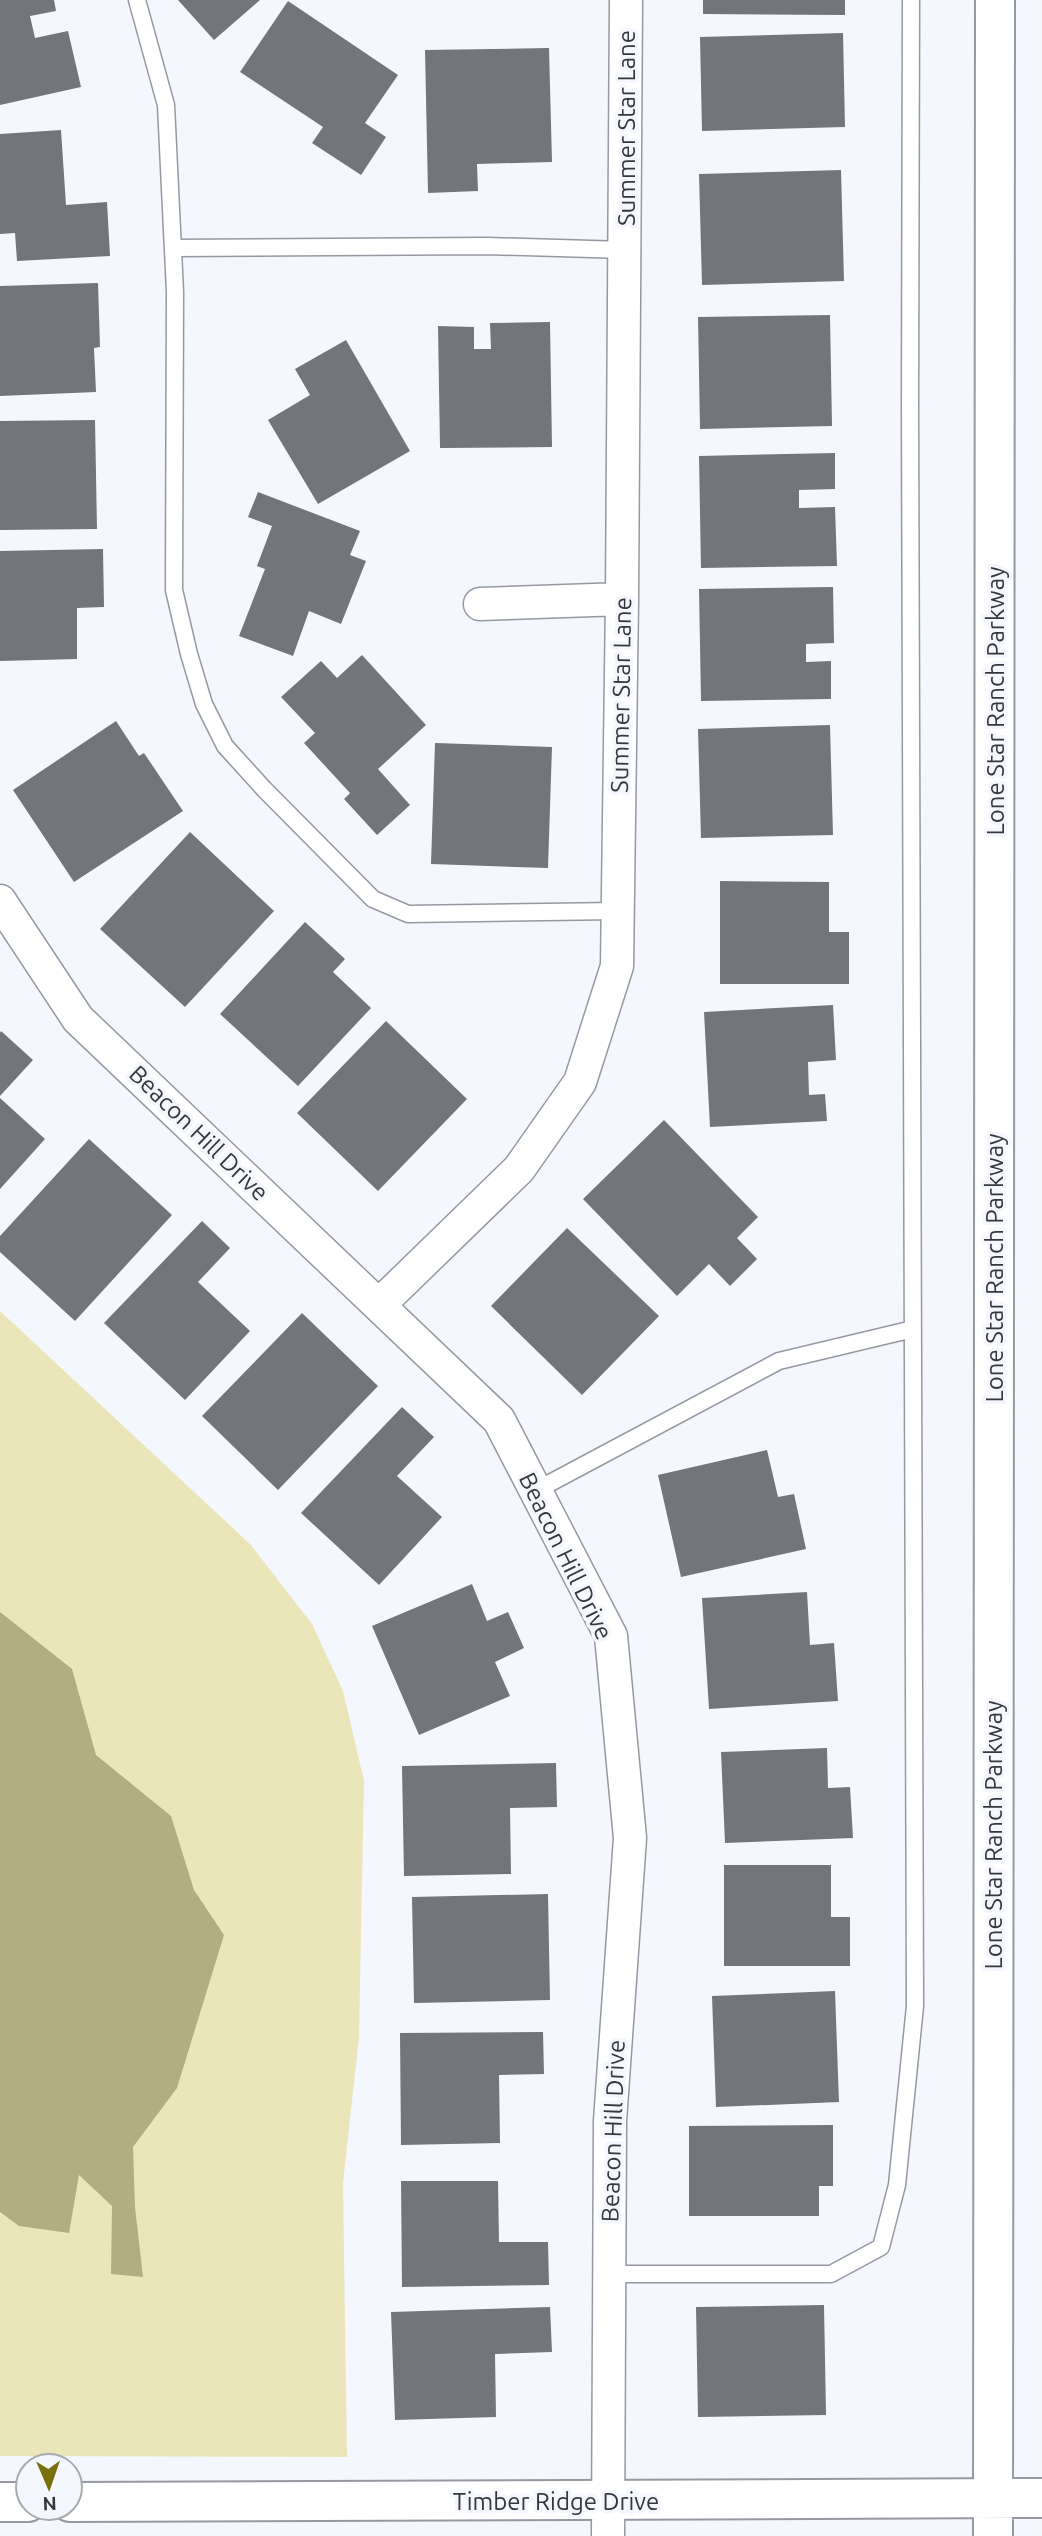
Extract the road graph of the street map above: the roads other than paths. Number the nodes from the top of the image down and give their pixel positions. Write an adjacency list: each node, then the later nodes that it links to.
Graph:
1 (137, 0): 5 (lane)
2 (626, 0): 6 (street, Summer Star Lane)
3 (911, 0): 13 (lane)
4 (995, 0): 16 (main road, Lone Star Ranch Parkway)
5 (173, 248): 6 (lane); 10 (lane)
6 (625, 250): 7 (street, Summer Star Lane)
7 (622, 599): 8 (street); 10 (street, Summer Star Lane)
8 (480, 604)
9 (0, 901): 11 (street, Beacon Hill Drive)
10 (617, 911): 12 (street, Summer Star Lane)
11 (10, 938): 12 (street, Beacon Hill Drive)
12 (379, 1306): 14 (street, Beacon Hill Drive)
13 (914, 1329): 14 (lane); 15 (lane)
14 (536, 1491): 15 (street, Beacon Hill Drive)
15 (610, 2274): 19 (street, Beacon Hill Drive)
16 (993, 2498): 17 (main road, Timber Ridge Drive); 19 (main road, Timber Ridge Drive); 20 (main road, Lone Star Ranch Parkway)
17 (1042, 2498)
18 (84, 2502): 19 (main road, Timber Ridge Drive)
19 (608, 2519)
20 (993, 2536)

